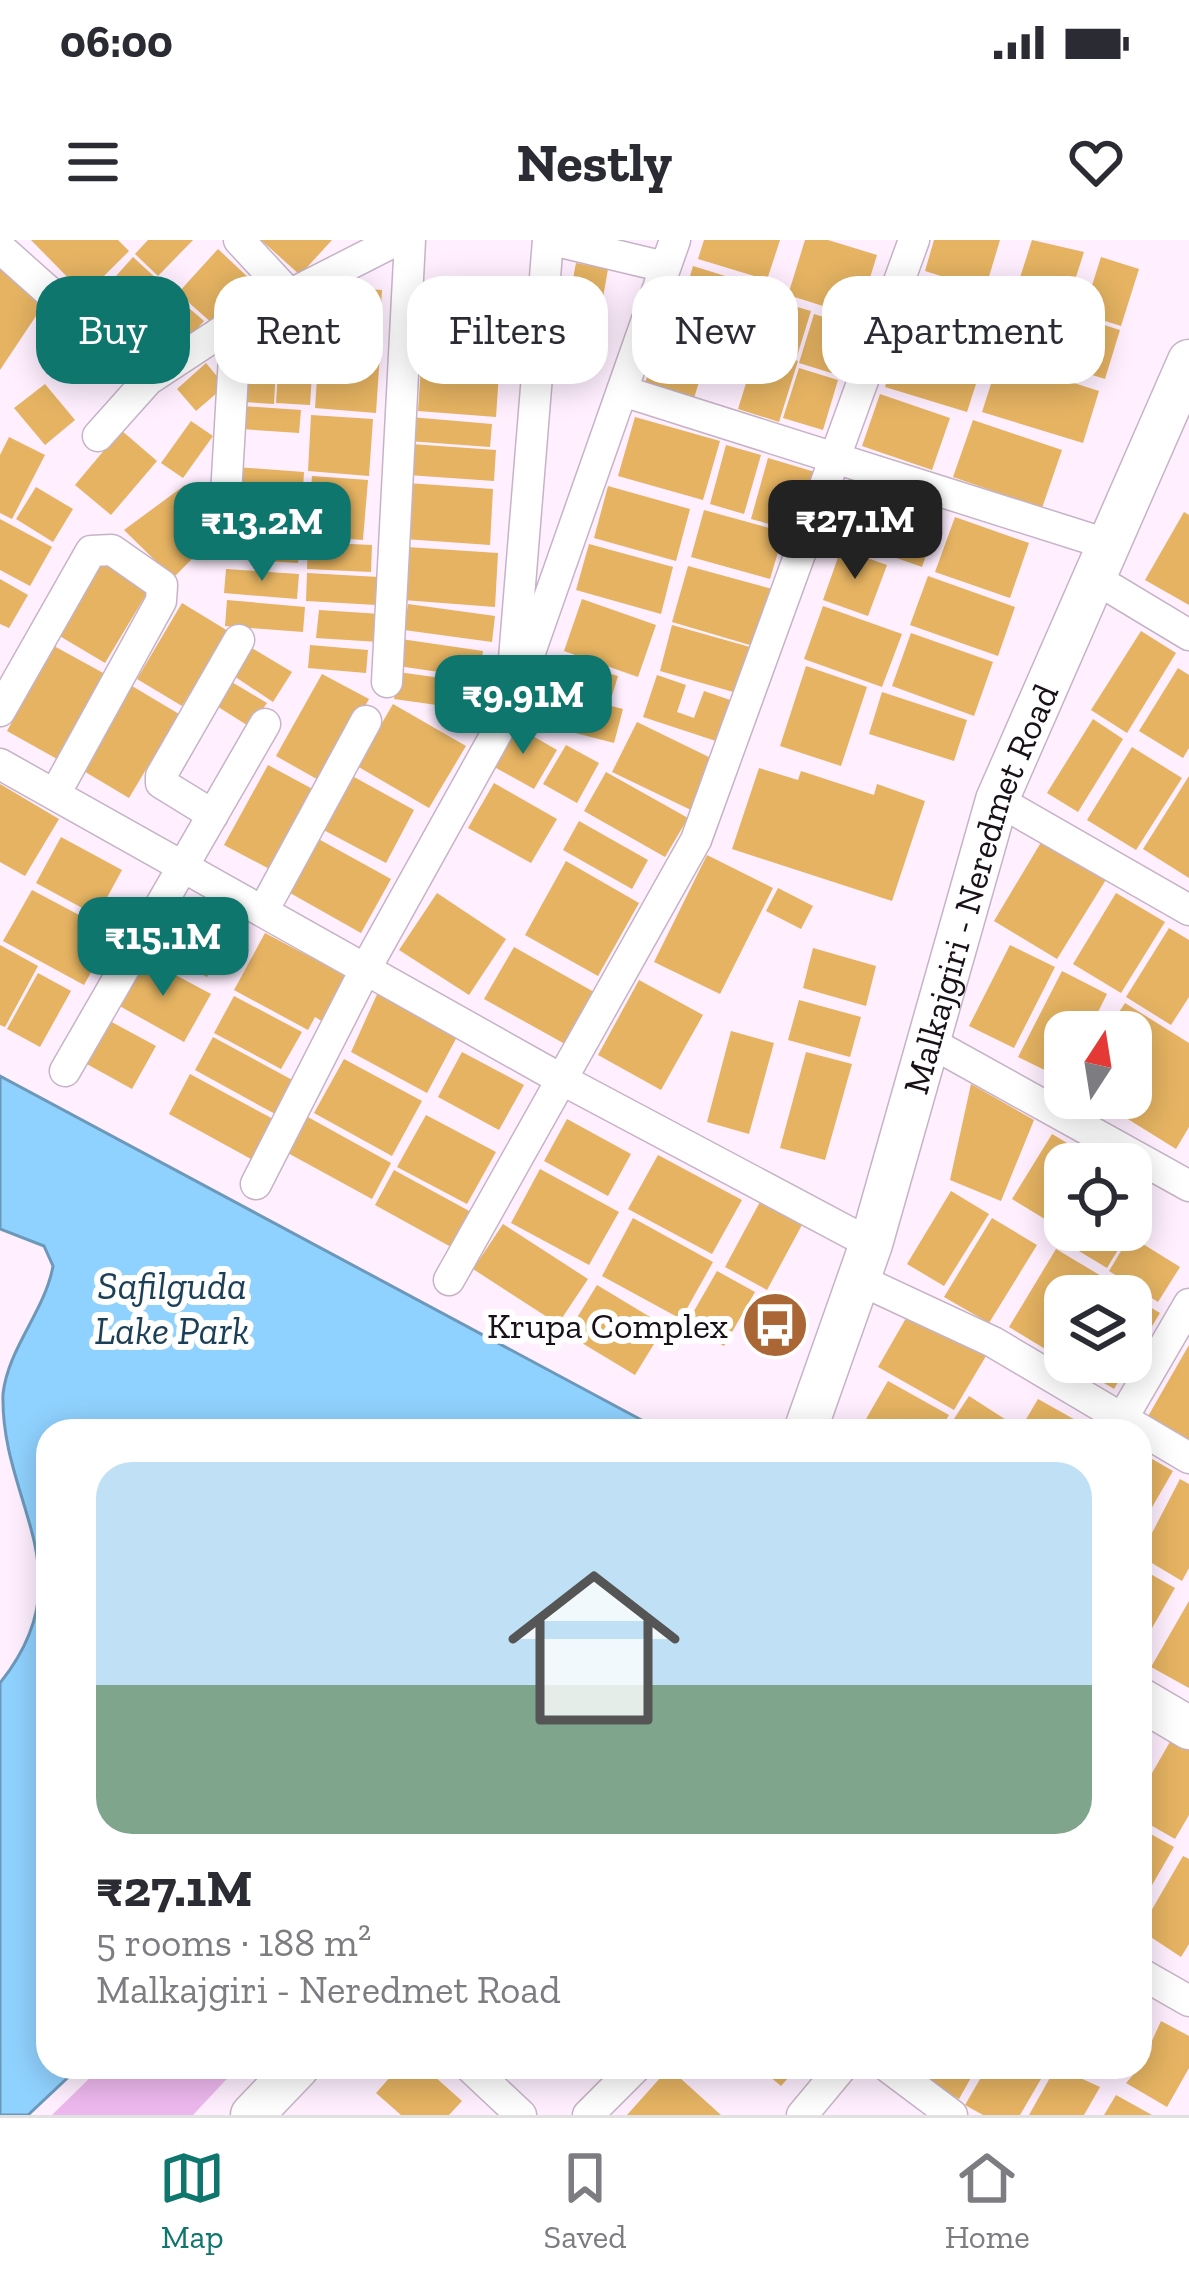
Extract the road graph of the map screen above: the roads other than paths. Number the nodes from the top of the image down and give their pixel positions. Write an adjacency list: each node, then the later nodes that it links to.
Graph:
1 (238, 240): 9 (street)
2 (397, 240): 10 (street)
3 (410, 240): 21 (street)
4 (550, 240): 7 (street); 22 (street)
5 (914, 240): 16 (street)
6 (1, 244): 8 (street)
7 (670, 253): 14 (street)
8 (36, 276)
9 (272, 276)
10 (323, 276)
11 (1189, 361): 18 (main road, Malkajgiri - Neredmet Road)
12 (144, 384): 15 (street)
13 (232, 384): 17 (street)
14 (626, 392): 16 (street); 22 (street)
15 (98, 436)
16 (837, 460): 18 (street); 36 (street)
17 (225, 512)
18 (1103, 562): 19 (street); 28 (main road, Malkajgiri - Neredmet Road)
19 (1189, 634)
20 (239, 640): 29 (street)
21 (387, 682)
22 (510, 709): 33 (street)
23 (0, 711): 27 (street)
24 (366, 721): 31 (street)
25 (265, 724): 29 (street)
26 (0, 764): 27 (street)
27 (55, 794): 30 (street)
28 (998, 800): 32 (street); 34 (main road, Malkajgiri - Neredmet Road)
29 (213, 815): 30 (street)
30 (183, 868): 31 (street); 35 (street)
31 (262, 910): 33 (street)
32 (1189, 910)
33 (366, 968): 36 (street); 37 (street)
34 (928, 1042): 38 (street); 39 (main road, Malkajgiri - Neredmet Road)
35 (65, 1071)
36 (559, 1078): 39 (street); 40 (street)
37 (256, 1184)
38 (1189, 1186)
39 (865, 1262): 42 (main road, Malkajgiri - Neredmet Road); 43 (street)
40 (449, 1280)
41 (1189, 1304): 44 (street)
42 (809, 1419)
43 (1111, 1419)
44 (1122, 1419)
45 (1152, 1440): 46 (street)
46 (1189, 1458)
47 (1152, 1706): 48 (main road)
48 (1189, 1728)
49 (1152, 1979): 50 (street)
50 (1189, 2001)
51 (286, 2079): 56 (main road)
52 (483, 2079): 57 (street)
53 (624, 2079): 58 (street)
54 (832, 2079): 59 (street)
55 (904, 2079): 60 (street)
56 (252, 2115)
57 (521, 2115)
58 (588, 2115)
59 (802, 2115)
60 (952, 2115)

